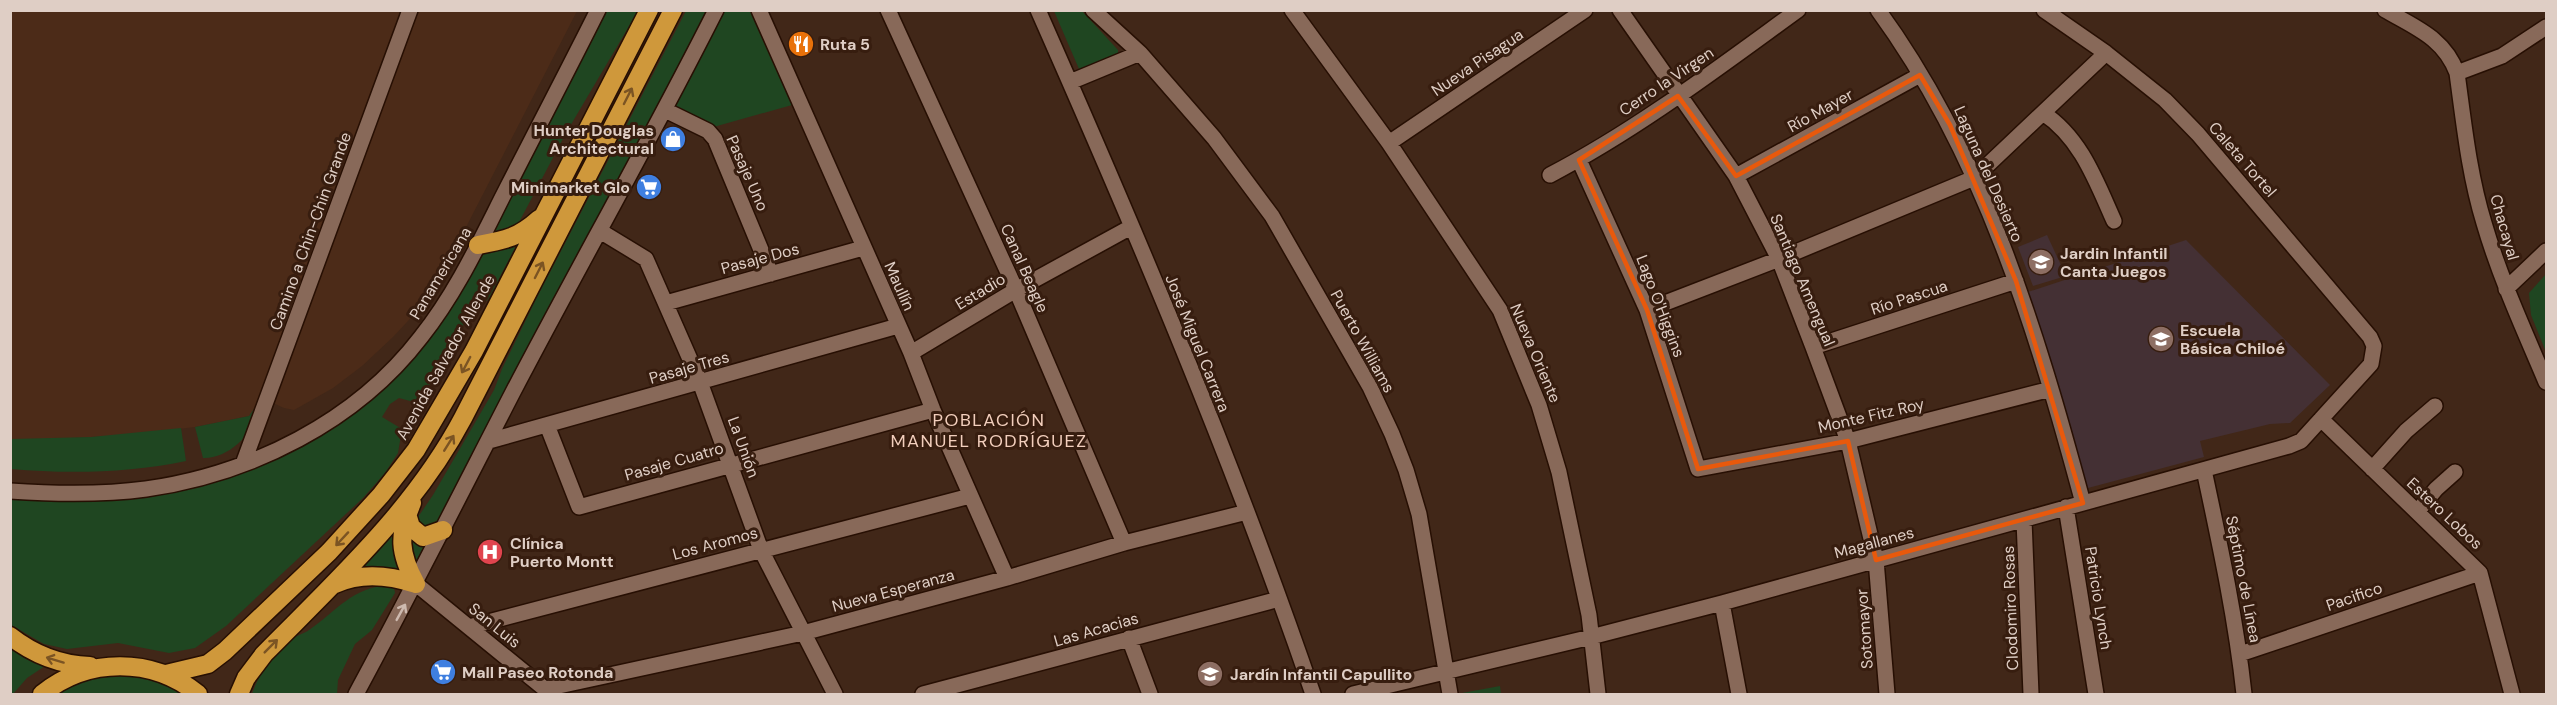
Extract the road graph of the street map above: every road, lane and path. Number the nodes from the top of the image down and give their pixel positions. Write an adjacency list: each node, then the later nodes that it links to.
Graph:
1 (410, 10): 58 (street, Camino a Chin-Chin Grande)
2 (598, 10): 35 (street, Panamericana)
3 (649, 10): 31 (highway, Avenida Salvador Allende)
4 (673, 10): 64 (highway, one-way to 4)
5 (716, 10): 24 (street)
6 (759, 10): 36 (street, Maullín)
7 (888, 10): 42 (street, Canal Beagle)
8 (1038, 10): 22 (street, José Miguel Carrera)
9 (1093, 10): 18 (street, Puerto Williams)
10 (1292, 10): 26 (street, Nueva Oriente)
11 (1585, 10): 26 (street, Nueva Pisagua)
12 (1620, 10): 23 (street, Santiago Amengual)
13 (1798, 10): 23 (street, Cerro la Virgen)
14 (1878, 10): 21 (street, Laguna del Desierto)
15 (2044, 10): 19 (street, Caleta Tortel)
16 (2385, 10): 20 (street)
17 (2547, 27): 20 (street)
18 (1140, 53): 22 (street); 90 (street, Puerto Williams)
19 (2106, 53): 25 (street); 48 (street, Caleta Tortel)
20 (2457, 73): 41 (street, Chacayal)
21 (1920, 75): 29 (street, Río Mayer); 30 (street, Laguna del Desierto)
22 (1070, 82): 33 (street, José Miguel Carrera)
23 (1678, 96): 27 (street, Cerro la Virgen); 29 (street, Santiago Amengual)
24 (665, 110): 34 (street); 39 (street, Pasaje Uno)
25 (2043, 113): 30 (street); 32 (street)
26 (1389, 142): 86 (street, Nueva Oriente)
27 (1579, 160): 28 (street, Cerro la Virgen); 44 (street, Lago O'Higgins)
28 (1550, 175)
29 (1736, 176): 38 (street, Santiago Amengual)
30 (1974, 178): 38 (street); 40 (street, Laguna del Desierto)
31 (545, 213): 35 (highway); 91 (highway, Avenida Salvador Allende, one-way to 91)
32 (2114, 221)
33 (1131, 228): 42 (street, Estadio); 69 (street, José Miguel Carrera)
34 (600, 231): 43 (street, La Unión); 56 (street)
35 (478, 245): 58 (street, Panamericana)
36 (864, 248): 39 (street, Pasaje Dos); 45 (street, Maullín)
37 (2547, 251): 41 (street)
38 (1779, 259): 44 (street); 46 (street, Santiago Amengual)
39 (771, 274): 43 (street, Pasaje Dos)
40 (2016, 281): 46 (street, Río Pascua); 51 (street, Laguna del Desierto)
41 (2506, 289): 50 (street, Chacayal)
42 (1016, 290): 47 (street, Estadio); 74 (street, Canal Beagle)
43 (666, 303): 49 (street, La Unión)
44 (1647, 310): 60 (street, Lago O'Higgins)
45 (898, 326): 47 (street, Maullín); 49 (street, Pasaje Tres)
46 (1813, 347): 57 (street, Santiago Amengual)
47 (911, 353): 53 (street, Maullín)
48 (2371, 364): 54 (street, Magallanes)
49 (700, 382): 55 (street, Pasaje Tres); 59 (street, La Unión)
50 (2547, 382)
51 (2051, 389): 57 (street, Monte Fitz Roy); 67 (street, Laguna del Desierto)
52 (2434, 406): 61 (street)
53 (933, 410): 59 (street, Pasaje Cuatro); 66 (street, Maullín)
54 (2322, 419): 61 (street, Estero Lobos); 62 (street, Magallanes)
55 (547, 425): 56 (street, Pasaje Tres); 59 (street, Pasaje Cuatro)
56 (489, 441): 73 (street)
57 (1848, 441): 60 (street, Monte Fitz Roy); 76 (street, Santiago Amengual)
58 (243, 464): 65 (street, Panamericana)
59 (731, 464): 75 (street, La Unión)
60 (1698, 469)
61 (2372, 469): 70 (street, Estero Lobos)
62 (2204, 470): 67 (street, Magallanes); 88 (street, Séptimo de Línea)
63 (2456, 472): 70 (street)
64 (428, 476): 71 (highway); 80 (highway)
65 (10, 491)
66 (970, 496): 75 (street, Los Aromos); 78 (street, Maullín)
67 (2083, 503): 68 (street, Magallanes)
68 (2066, 507): 72 (street, Magallanes); 108 (street, Patricio Lynch)
69 (1247, 512): 74 (street, Nueva Esperanza); 81 (street, José Miguel Carrera)
70 (2417, 512): 77 (street, Estero Lobos)
71 (407, 514): 73 (highway); 79 (highway)
72 (2024, 520): 76 (street, Magallanes); 107 (street, Clodomiro Rosas)
73 (443, 530): 79 (street)
74 (1124, 543): 78 (street, Nueva Esperanza)
75 (761, 550): 83 (street, Los Aromos); 84 (street, La Unión)
76 (1876, 560): 82 (street, Magallanes); 106 (street, Sotomayor)
77 (2481, 573): 88 (street, Pacifico); 110 (street, Estero Lobos)
78 (1007, 578): 84 (street, Nueva Esperanza)
79 (416, 584): 80 (highway); 83 (street, San Luis); 97 (street, one-way to 79)
80 (330, 586): 96 (highway, one-way to 80)
81 (1279, 599): 87 (street, Las Acacias); 101 (street, José Miguel Carrera)
82 (1722, 603): 86 (street, Magallanes); 105 (street)
83 (469, 627): 93 (street, San Luis)
84 (803, 633): 93 (street, Nueva Esperanza); 98 (street, La Unión)
85 (10, 636): 89 (highway, one-way to 85)
86 (1591, 637): 90 (street, Magallanes); 104 (street, Nueva Oriente)
87 (1129, 638): 92 (street, Las Acacias); 100 (street)
88 (2240, 654): 109 (street, Séptimo de Línea)
89 (104, 666): 91 (highway); 94 (highway)
90 (1446, 672): 102 (street, Magallanes); 103 (street, Puerto Williams)
91 (166, 674): 95 (highway)
92 (970, 689): 99 (street, Las Acacias)
93 (548, 692)
94 (42, 694)
95 (198, 694)
96 (239, 694)
97 (356, 694)
98 (835, 694)
99 (923, 694)
100 (1150, 694)
101 (1313, 694)
102 (1353, 694)
103 (1450, 694)
104 (1598, 694)
105 (1739, 694)
106 (1887, 694)
107 (2031, 694)
108 (2096, 694)
109 (2244, 694)
110 (2512, 694)

